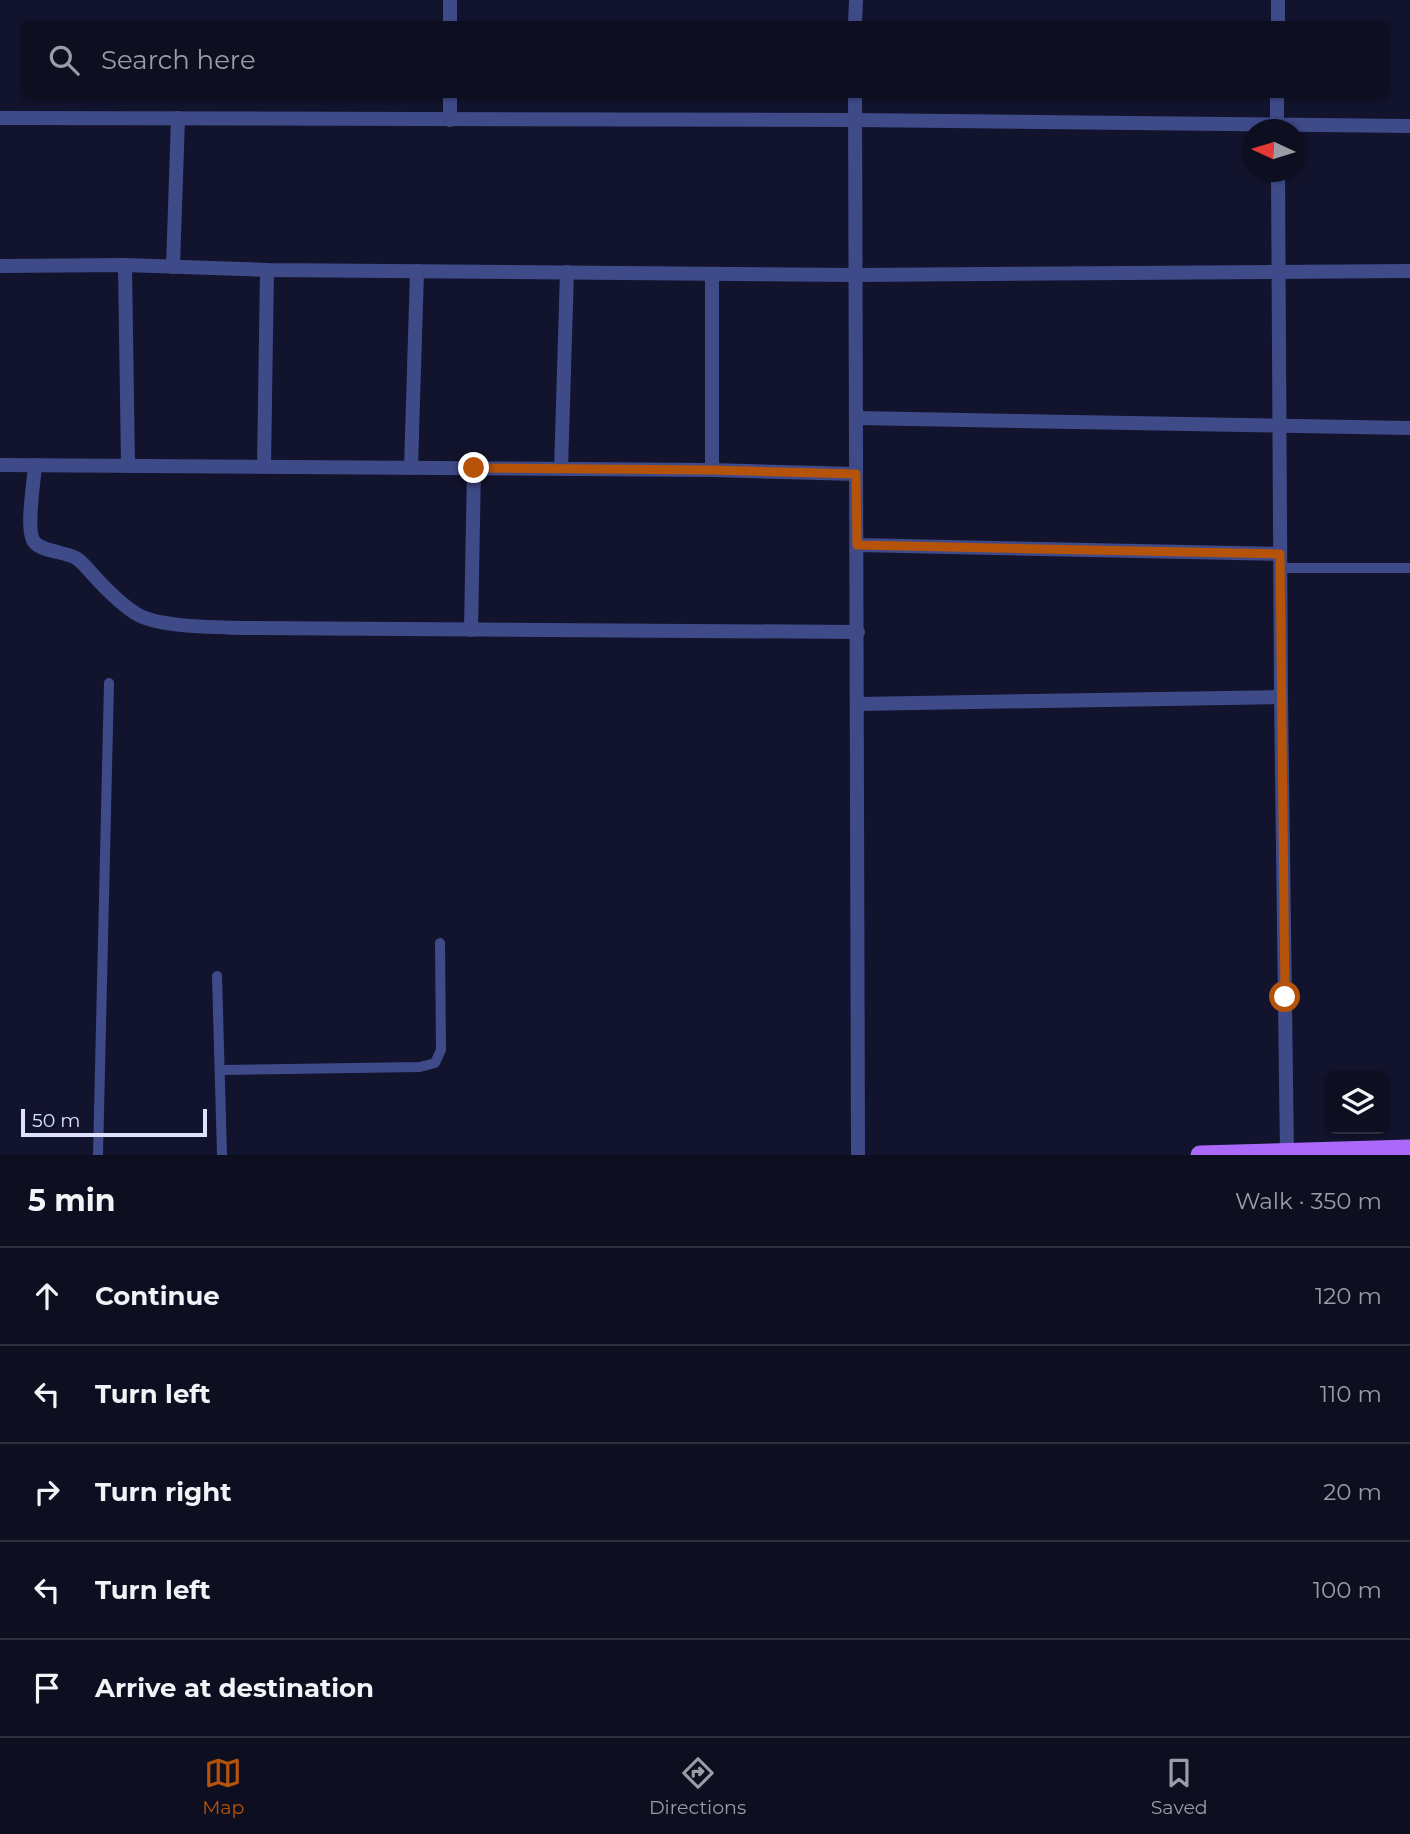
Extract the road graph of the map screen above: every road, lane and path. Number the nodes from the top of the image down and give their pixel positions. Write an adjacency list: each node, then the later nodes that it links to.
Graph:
1 (450, 0): 4 (street)
2 (856, 0): 5 (street)
3 (1278, 0): 6 (street)
4 (450, 21)
5 (855, 21)
6 (1278, 21)
7 (450, 98): 13 (street)
8 (855, 98): 14 (street)
9 (1277, 98): 12 (street)
10 (0, 118): 11 (street)
11 (177, 118): 13 (street); 21 (street)
12 (1277, 119)
13 (450, 120): 14 (street)
14 (855, 120): 15 (street); 28 (street)
15 (1242, 126)
16 (1410, 126): 17 (street)
17 (1305, 127)
18 (1278, 182): 26 (street)
19 (125, 265): 20 (street); 21 (street); 34 (street)
20 (0, 267)
21 (173, 267): 22 (street)
22 (267, 270): 23 (street); 35 (street)
23 (417, 271): 25 (street); 36 (street)
24 (1410, 271): 26 (street)
25 (568, 272): 27 (street); 38 (street)
26 (1279, 272): 28 (street); 30 (street)
27 (712, 274): 28 (street); 39 (street)
28 (856, 275): 29 (street)
29 (856, 418): 30 (street); 40 (street)
30 (1279, 425): 31 (street); 42 (street)
31 (1410, 428)
32 (0, 465): 33 (street)
33 (35, 465): 34 (street); 44 (street)
34 (128, 466): 35 (street)
35 (264, 467): 36 (street)
36 (411, 468): 37 (street)
37 (474, 468): 38 (street); 44 (street)
38 (561, 469): 39 (street)
39 (712, 470): 40 (street)
40 (856, 474): 41 (street)
41 (857, 545): 42 (street); 45 (street)
42 (1280, 561): 43 (lane); 47 (street)
43 (1410, 568)
44 (471, 630): 45 (street)
45 (858, 632): 48 (street)
46 (109, 683): 54 (lane)
47 (1280, 697): 48 (street); 53 (street)
48 (857, 704): 56 (street)
49 (440, 943): 51 (lane)
50 (217, 976): 51 (lane)
51 (220, 1070): 55 (lane)
52 (1399, 1151): 53 (main road)
53 (1287, 1154): 57 (main road)
54 (97, 1155)
55 (222, 1155)
56 (858, 1155)
57 (1200, 1155)

